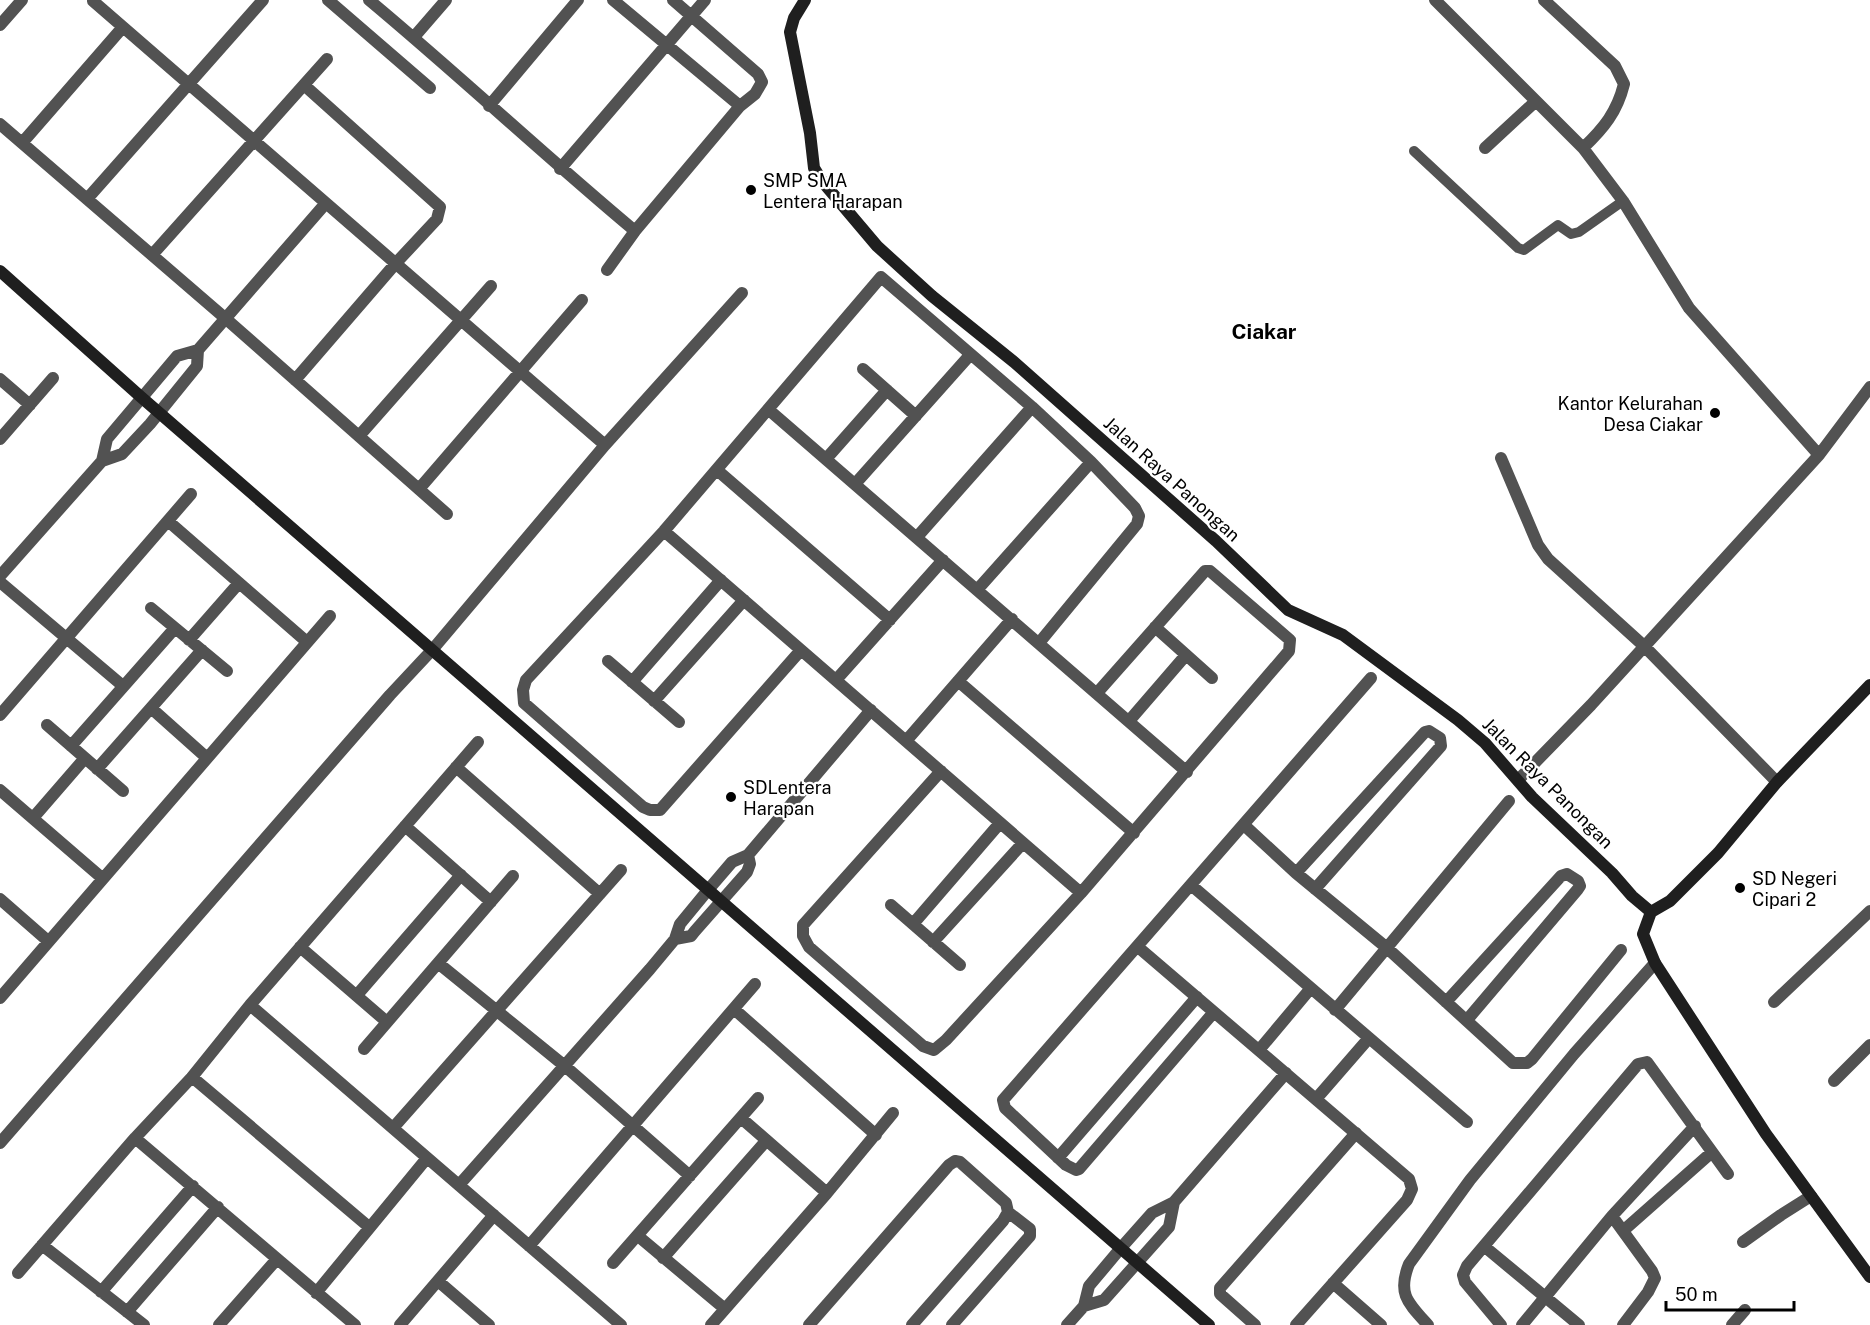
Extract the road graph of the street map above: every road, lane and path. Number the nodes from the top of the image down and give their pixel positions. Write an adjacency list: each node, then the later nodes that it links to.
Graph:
1 (22, 0): 15 (street)
2 (263, 0): 20 (street)
3 (328, 0): 22 (street)
4 (369, 0): 17 (street)
5 (446, 0): 17 (street)
6 (578, 0): 24 (street)
7 (613, 0): 18 (street)
8 (673, 0): 14 (street)
9 (705, 0): 14 (street)
10 (805, 0): 125 (street, Jalan Raya Panongan)
11 (1544, 0): 30 (street)
12 (93, 1): 16 (street)
13 (1438, 1): 23 (street)
14 (692, 16): 18 (street); 25 (street)
15 (0, 25)
16 (123, 27): 20 (street); 28 (street)
17 (414, 37): 24 (street)
18 (668, 45): 25 (street); 32 (street)
19 (327, 59): 21 (street)
20 (189, 84): 27 (street); 33 (street)
21 (304, 85): 27 (street); 38 (street)
22 (430, 88)
23 (1536, 101): 29 (street); 30 (street)
24 (489, 106): 32 (street)
25 (740, 106): 36 (street)
26 (0, 124): 28 (street)
27 (254, 141): 35 (street); 37 (street)
28 (22, 143): 33 (street)
29 (1485, 148)
30 (1583, 148): 34 (street)
31 (1414, 151): 34 (lane)
32 (560, 169): 36 (street)
33 (87, 199): 37 (street)
34 (1623, 201): 64 (street)
35 (326, 203): 38 (street); 44 (street)
36 (636, 231): 39 (street)
37 (152, 255): 44 (street)
38 (396, 263): 45 (street); 52 (street)
39 (607, 270)
40 (0, 271): 55 (street)
41 (491, 286): 45 (street)
42 (742, 293): 63 (street)
43 (582, 300): 49 (street)
44 (225, 318): 46 (street); 52 (street)
45 (462, 321): 49 (street); 61 (street)
46 (198, 350): 55 (street); 59 (street)
47 (970, 355): 57 (street); 58 (street); 60 (street)
48 (863, 369): 54 (street)
49 (521, 373): 63 (street); 71 (street)
50 (53, 378): 56 (street)
51 (0, 379): 56 (street)
52 (295, 380): 61 (street)
53 (1870, 387): 64 (street)
54 (887, 390): 60 (street); 66 (street)
55 (141, 397): 59 (street); 67 (street)
56 (30, 405): 62 (street)
57 (1032, 407): 68 (street); 76 (street)
58 (769, 410): 66 (street); 69 (street)
59 (160, 413): 67 (street); 95 (street)
60 (916, 416): 70 (street)
61 (359, 436): 71 (street)
62 (0, 439)
63 (605, 445): 95 (street)
64 (1819, 455): 94 (street)
65 (1501, 458): 94 (street)
66 (826, 459): 70 (street)
67 (102, 461): 78 (street)
68 (1092, 462): 82 (street); 93 (street)
69 (717, 470): 75 (street); 87 (street)
70 (855, 484): 76 (street)
71 (419, 489): 73 (street)
72 (191, 494): 74 (street)
73 (447, 514)
74 (168, 521): 81 (street); 90 (street)
75 (664, 531): 79 (street); 97 (street)
76 (917, 537): 77 (street)
77 (943, 560): 82 (street); 87 (street)
78 (0, 576)
79 (721, 580): 83 (street); 104 (street)
80 (0, 582): 90 (street)
81 (239, 583): 91 (street); 92 (street)
82 (978, 590): 86 (street)
83 (744, 600): 97 (street); 109 (street)
84 (151, 608): 89 (street)
85 (330, 616): 92 (street)
86 (1012, 619): 93 (street); 105 (street)
87 (890, 620): 103 (street)
88 (1155, 627): 98 (street); 108 (street); 124 (street)
89 (175, 628): 91 (street); 107 (street)
90 (66, 639): 107 (street); 112 (street)
91 (189, 640): 96 (street)
92 (307, 642): 120 (street)
93 (1039, 643): 108 (street)
94 (1644, 646): 125 (street); 126 (street)
95 (433, 649): 144 (street); 198 (street)
96 (202, 650): 100 (street); 110 (street)
97 (801, 650): 103 (street)
98 (1186, 655): 101 (street); 113 (street)
99 (608, 661): 104 (street)
100 (226, 670)
101 (1212, 678)
102 (1371, 678): 132 (street)
103 (836, 680): 111 (street)
104 (632, 681): 109 (street)
105 (958, 681): 116 (street); 134 (street)
106 (1870, 685): 126 (street)
107 (123, 686): 118 (street)
108 (1097, 693): 113 (street)
109 (654, 701): 114 (street)
110 (151, 708): 120 (street); 122 (street)
111 (871, 710): 116 (street); 136 (street)
112 (0, 715)
113 (1129, 721): 124 (street)
114 (679, 722)
115 (47, 725): 118 (street)
116 (906, 741): 123 (street)
117 (477, 742): 121 (street)
118 (71, 746): 119 (street)
119 (85, 758): 122 (street); 130 (street)
120 (207, 758): 141 (street)
121 (456, 767): 133 (street); 146 (street)
122 (97, 769): 128 (street)
123 (941, 771): 131 (street); 145 (street)
124 (1187, 772): 134 (street)
125 (1518, 780): 152 (street, Jalan Raya Panongan)
126 (1777, 782): 152 (street)
127 (0, 790): 130 (street)
128 (123, 791)
129 (1509, 801): 159 (street)
130 (33, 818): 141 (street)
131 (1000, 823): 135 (street); 153 (street)
132 (1244, 825): 138 (street); 142 (street)
133 (405, 826): 139 (street); 157 (street)
134 (1134, 833): 145 (street)
135 (1023, 843): 145 (street); 156 (street)
136 (748, 855): 144 (street); 148 (street)
137 (621, 870): 146 (street)
138 (1296, 873): 143 (street); 143 (street)
139 (461, 875): 149 (street); 166 (street)
140 (513, 876): 149 (street)
141 (102, 878): 155 (street)
142 (1191, 885): 158 (street); 165 (street)
143 (1315, 889): 159 (street)
144 (708, 890): 148 (street); 154 (street)
145 (1081, 893)
146 (600, 894): 174 (street)
147 (0, 899): 155 (street)
148 (721, 901): 154 (street); 220 (street)
149 (491, 902): 161 (street)
150 (891, 905): 153 (street)
151 (1870, 911): 170 (street)
152 (1651, 912): 162 (street)
153 (913, 924): 156 (street)
154 (675, 939): 182 (street)
155 (48, 941): 168 (street)
156 (933, 942): 163 (street)
157 (300, 946): 166 (street); 171 (street)
158 (1138, 947): 167 (street); 201 (street)
159 (1387, 948): 169 (street); 173 (street)
160 (1621, 950): 176 (street)
161 (438, 963): 174 (street); 177 (street)
162 (1655, 963): 207 (street); 251 (street)
163 (960, 965)
164 (755, 984): 172 (street)
165 (1311, 988): 173 (street); 181 (street)
166 (357, 995): 177 (street)
167 (1197, 997): 175 (street); 201 (street)
168 (0, 998)
169 (1446, 1002): 176 (street); 176 (street)
170 (1774, 1002)
171 (250, 1005): 184 (street); 193 (street)
172 (734, 1009): 192 (street); 195 (street)
173 (1335, 1010): 178 (street)
174 (496, 1012): 182 (street); 193 (street)
175 (1214, 1012): 181 (street); 201 (street)
176 (1467, 1020)
177 (387, 1022): 180 (street)
178 (1369, 1038): 187 (street); 190 (street)
179 (1870, 1046): 185 (street)
180 (364, 1049)
181 (1259, 1050): 183 (street)
182 (566, 1067): 192 (street); 204 (street)
183 (1286, 1073): 187 (street); 208 (street)
184 (192, 1077): 196 (street); 213 (street)
185 (1834, 1081)
186 (758, 1098): 189 (street)
187 (1316, 1099): 194 (street)
188 (893, 1113): 195 (street)
189 (741, 1118): 197 (street); 203 (street)
190 (1467, 1122)
191 (1695, 1126): 199 (street); 212 (street); 219 (street)
192 (632, 1127): 203 (street); 218 (street)
193 (393, 1128): 200 (street)
194 (1356, 1133): 228 (street); 248 (street)
195 (876, 1135): 206 (street)
196 (135, 1137): 205 (street); 217 (street)
197 (766, 1141): 206 (street); 221 (street)
198 (0, 1143)
199 (1711, 1153): 202 (street); 214 (street)
200 (427, 1158): 204 (street); 213 (street)
201 (1058, 1158)
202 (1728, 1174)
203 (690, 1176): 215 (street)
204 (459, 1185): 211 (street)
205 (193, 1186): 209 (street); 229 (street)
206 (826, 1193): 233 (street)
207 (1811, 1196): 216 (street); 226 (street)
208 (1174, 1202): 220 (street); 224 (street)
209 (218, 1207): 222 (street); 235 (street)
210 (1008, 1212): 243 (street); 244 (street); 245 (street)
211 (494, 1215): 218 (street); 227 (street)
212 (1612, 1216): 214 (street); 231 (street)
213 (369, 1227): 230 (street)
214 (1624, 1230): 255 (street)
215 (638, 1236): 221 (street); 223 (street)
216 (1743, 1242)
217 (42, 1245): 225 (street); 229 (street)
218 (529, 1246): 241 (street)
219 (1485, 1247): 231 (street); 252 (street)
220 (1120, 1249): 224 (street); 232 (street)
221 (663, 1258): 233 (street)
222 (278, 1259): 230 (street); 238 (street)
223 (613, 1263)
224 (1132, 1268): 232 (street); 247 (street)
225 (18, 1273)
226 (1870, 1277)
227 (438, 1281): 239 (street); 240 (street)
228 (1333, 1283): 249 (street); 250 (street)
229 (101, 1292): 235 (street)
230 (316, 1293): 236 (street)
231 (1545, 1297): 253 (street); 254 (street)
232 (1084, 1306): 246 (street)
233 (724, 1309): 242 (street)
234 (1745, 1310): 256 (street)
235 (127, 1312): 237 (street)
236 (348, 1323)
237 (144, 1325)
238 (219, 1325)
239 (400, 1325)
240 (489, 1325)
241 (621, 1325)
242 (711, 1325)
243 (809, 1325)
244 (912, 1325)
245 (952, 1325)
246 (1067, 1325)
247 (1209, 1325)
248 (1255, 1325)
249 (1296, 1325)
250 (1381, 1325)
251 (1428, 1325)
252 (1501, 1325)
253 (1522, 1325)
254 (1579, 1325)
255 (1623, 1325)
256 (1732, 1325)

